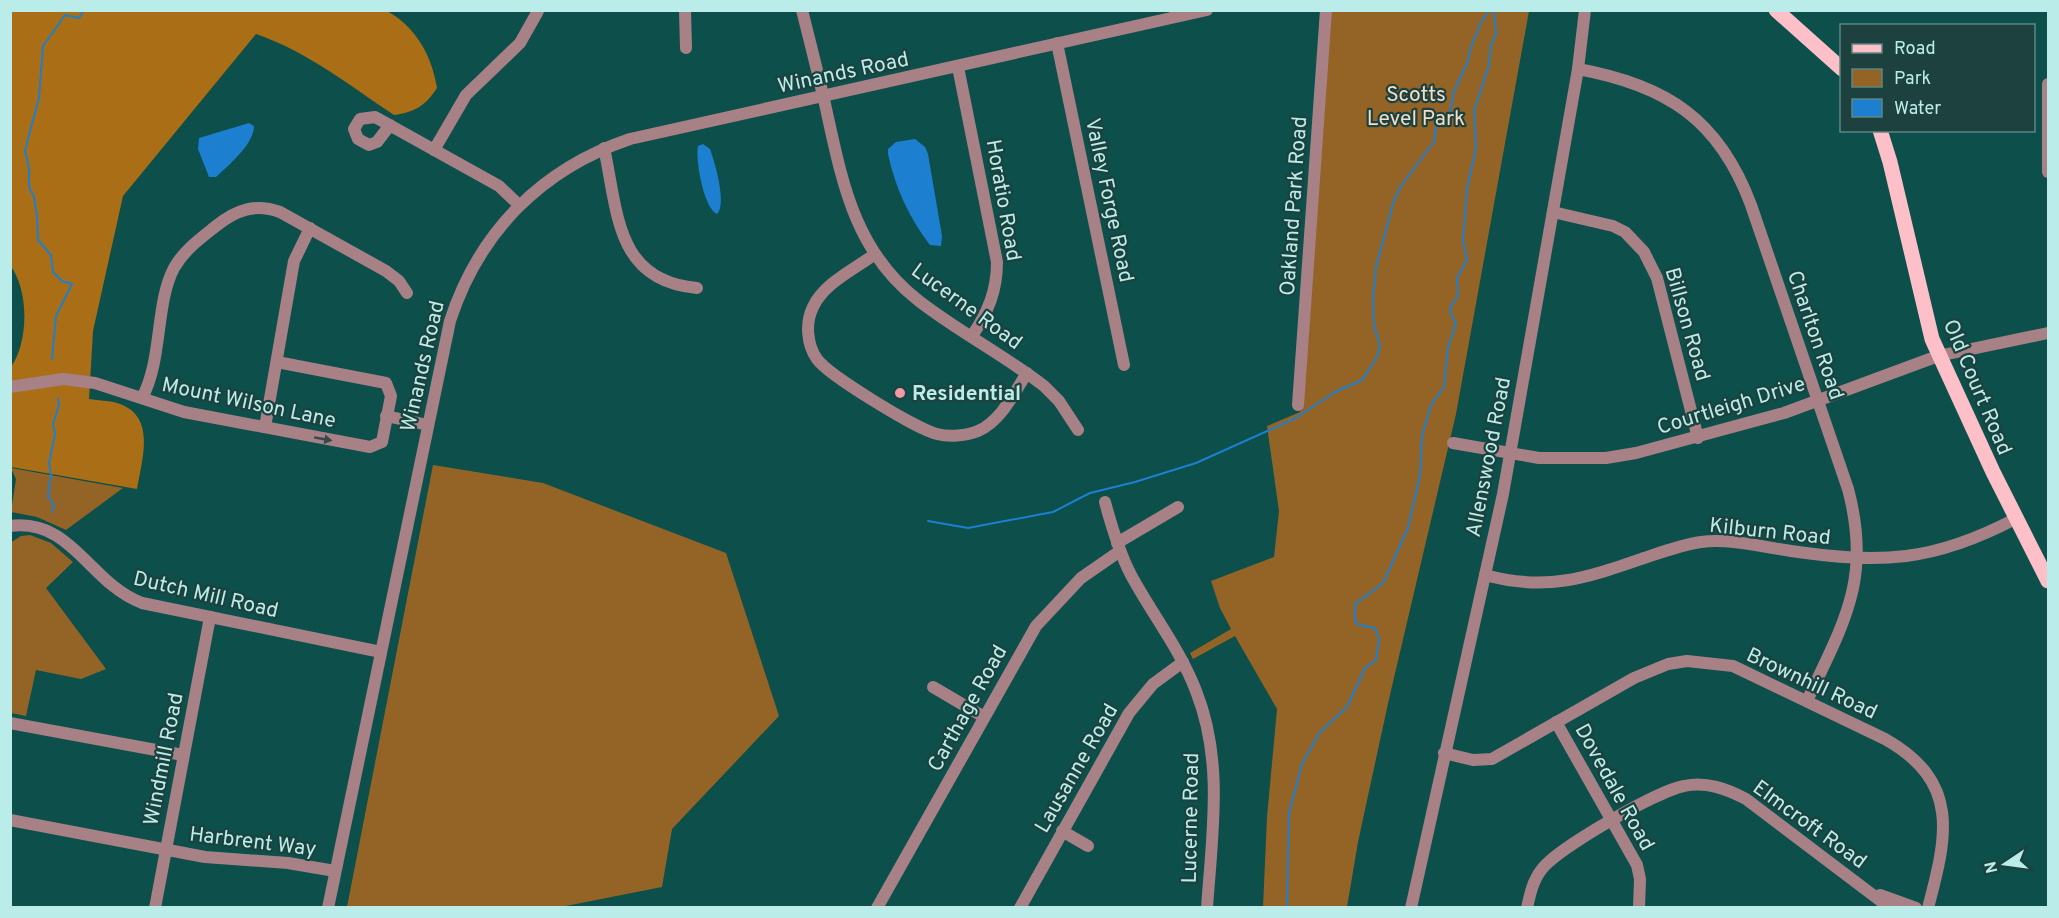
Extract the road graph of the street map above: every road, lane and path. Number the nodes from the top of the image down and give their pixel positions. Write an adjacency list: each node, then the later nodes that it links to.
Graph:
1 (550, 10): 8 (street)
2 (685, 10): 10 (street)
3 (802, 10): 15 (street, Lucerne Road)
4 (1207, 10): 9 (street, Winands Road)
5 (1326, 10): 36 (street, Oakland Park Road)
6 (1585, 10): 13 (street, Allenswood Road)
7 (1776, 10): 12 (main road)
8 (537, 11): 19 (street)
9 (1057, 43): 11 (street, Winands Road); 31 (street, Valley Forge Road)
10 (686, 48)
11 (958, 67): 15 (street, Winands Road); 28 (street, Horatio Road)
12 (1840, 67)
13 (1578, 69): 22 (street, Allenswood Road); 35 (street, Charlton Road)
14 (2049, 84): 20 (street)
15 (823, 96): 18 (street, Winands Road); 24 (street, Lucerne Road)
16 (390, 125): 19 (street)
17 (1881, 132): 29 (main road, Old Court Road)
18 (604, 148): 21 (street, Winands Road); 25 (street)
19 (434, 150): 21 (street)
20 (2049, 172)
21 (519, 205): 38 (street, Winands Road)
22 (1553, 212): 41 (street, Billson Road); 43 (street, Allenswood Road)
23 (310, 228): 26 (street); 30 (street); 34 (street)
24 (876, 254): 28 (street, Lucerne Road); 32 (street)
25 (697, 288)
26 (406, 293)
27 (2049, 333): 29 (street, Courtleigh Drive)
28 (972, 336): 32 (street, Lucerne Road)
29 (1938, 356): 35 (street, Courtleigh Drive); 46 (main road, Old Court Road)
30 (277, 362): 37 (street); 39 (street)
31 (1124, 365)
32 (1027, 373): 40 (street, Lucerne Road)
33 (10, 387): 34 (street, Mount Wilson Lane)
34 (142, 398): 39 (street, Mount Wilson Lane)
35 (1817, 400): 41 (street, Courtleigh Drive); 49 (street, Charlton Road)
36 (1298, 405)
37 (386, 416): 38 (street); 39 (street, Mount Wilson Lane, one-way to 37)
38 (428, 425): 53 (street, Winands Road)
39 (265, 428)
40 (1078, 430)
41 (1698, 438): 43 (street, Courtleigh Drive)
42 (1453, 443): 43 (street, Courtleigh Drive)
43 (1510, 453): 50 (street, Allenswood Road)
44 (1105, 502): 48 (street, Lucerne Road)
45 (1178, 507): 48 (street, Carthage Road)
46 (2015, 519): 49 (street, Kilburn Road); 51 (main road, Old Court Road)
47 (10, 526): 52 (street, Dutch Mill Road)
48 (1118, 547): 54 (street, Lucerne Road); 57 (street, Carthage Road)
49 (1859, 559): 50 (street, Kilburn Road); 56 (street, Charlton Road)
50 (1485, 575): 60 (street, Allenswood Road)
51 (2049, 581)
52 (210, 617): 53 (street, Dutch Mill Road); 61 (street, Windmill Road)
53 (381, 652): 67 (street, Winands Road)
54 (1183, 662): 64 (street, Lausanne Road); 73 (street, Lucerne Road)
55 (933, 687): 57 (street)
56 (1807, 700): 58 (street, Brownhill Road); 79 (street, Brownhill Road)
57 (984, 717): 71 (street, Carthage Road)
58 (1556, 722): 60 (street, Brownhill Road); 63 (street, Dovedale Road)
59 (10, 723): 61 (street)
60 (1444, 753): 74 (street, Allenswood Road)
61 (183, 755): 66 (street, Windmill Road)
62 (10, 820): 66 (street, Harbrent Way)
63 (1613, 821): 68 (street, Elmcroft Road); 75 (street, Elmcroft Road); 76 (street, Dovedale Road)
64 (1062, 831): 65 (street); 72 (street, Lausanne Road)
65 (1088, 846)
66 (166, 850): 67 (street, Harbrent Way); 69 (street, Windmill Road)
67 (336, 871): 70 (street, Winands Road)
68 (1869, 891): 77 (street, Elmcroft Road); 78 (street, Elmcroft Road)
69 (155, 908)
70 (328, 908)
71 (877, 908)
72 (1020, 908)
73 (1207, 908)
74 (1411, 908)
75 (1527, 908)
76 (1639, 908)
77 (1890, 908)
78 (1916, 908)
79 (1928, 908)

